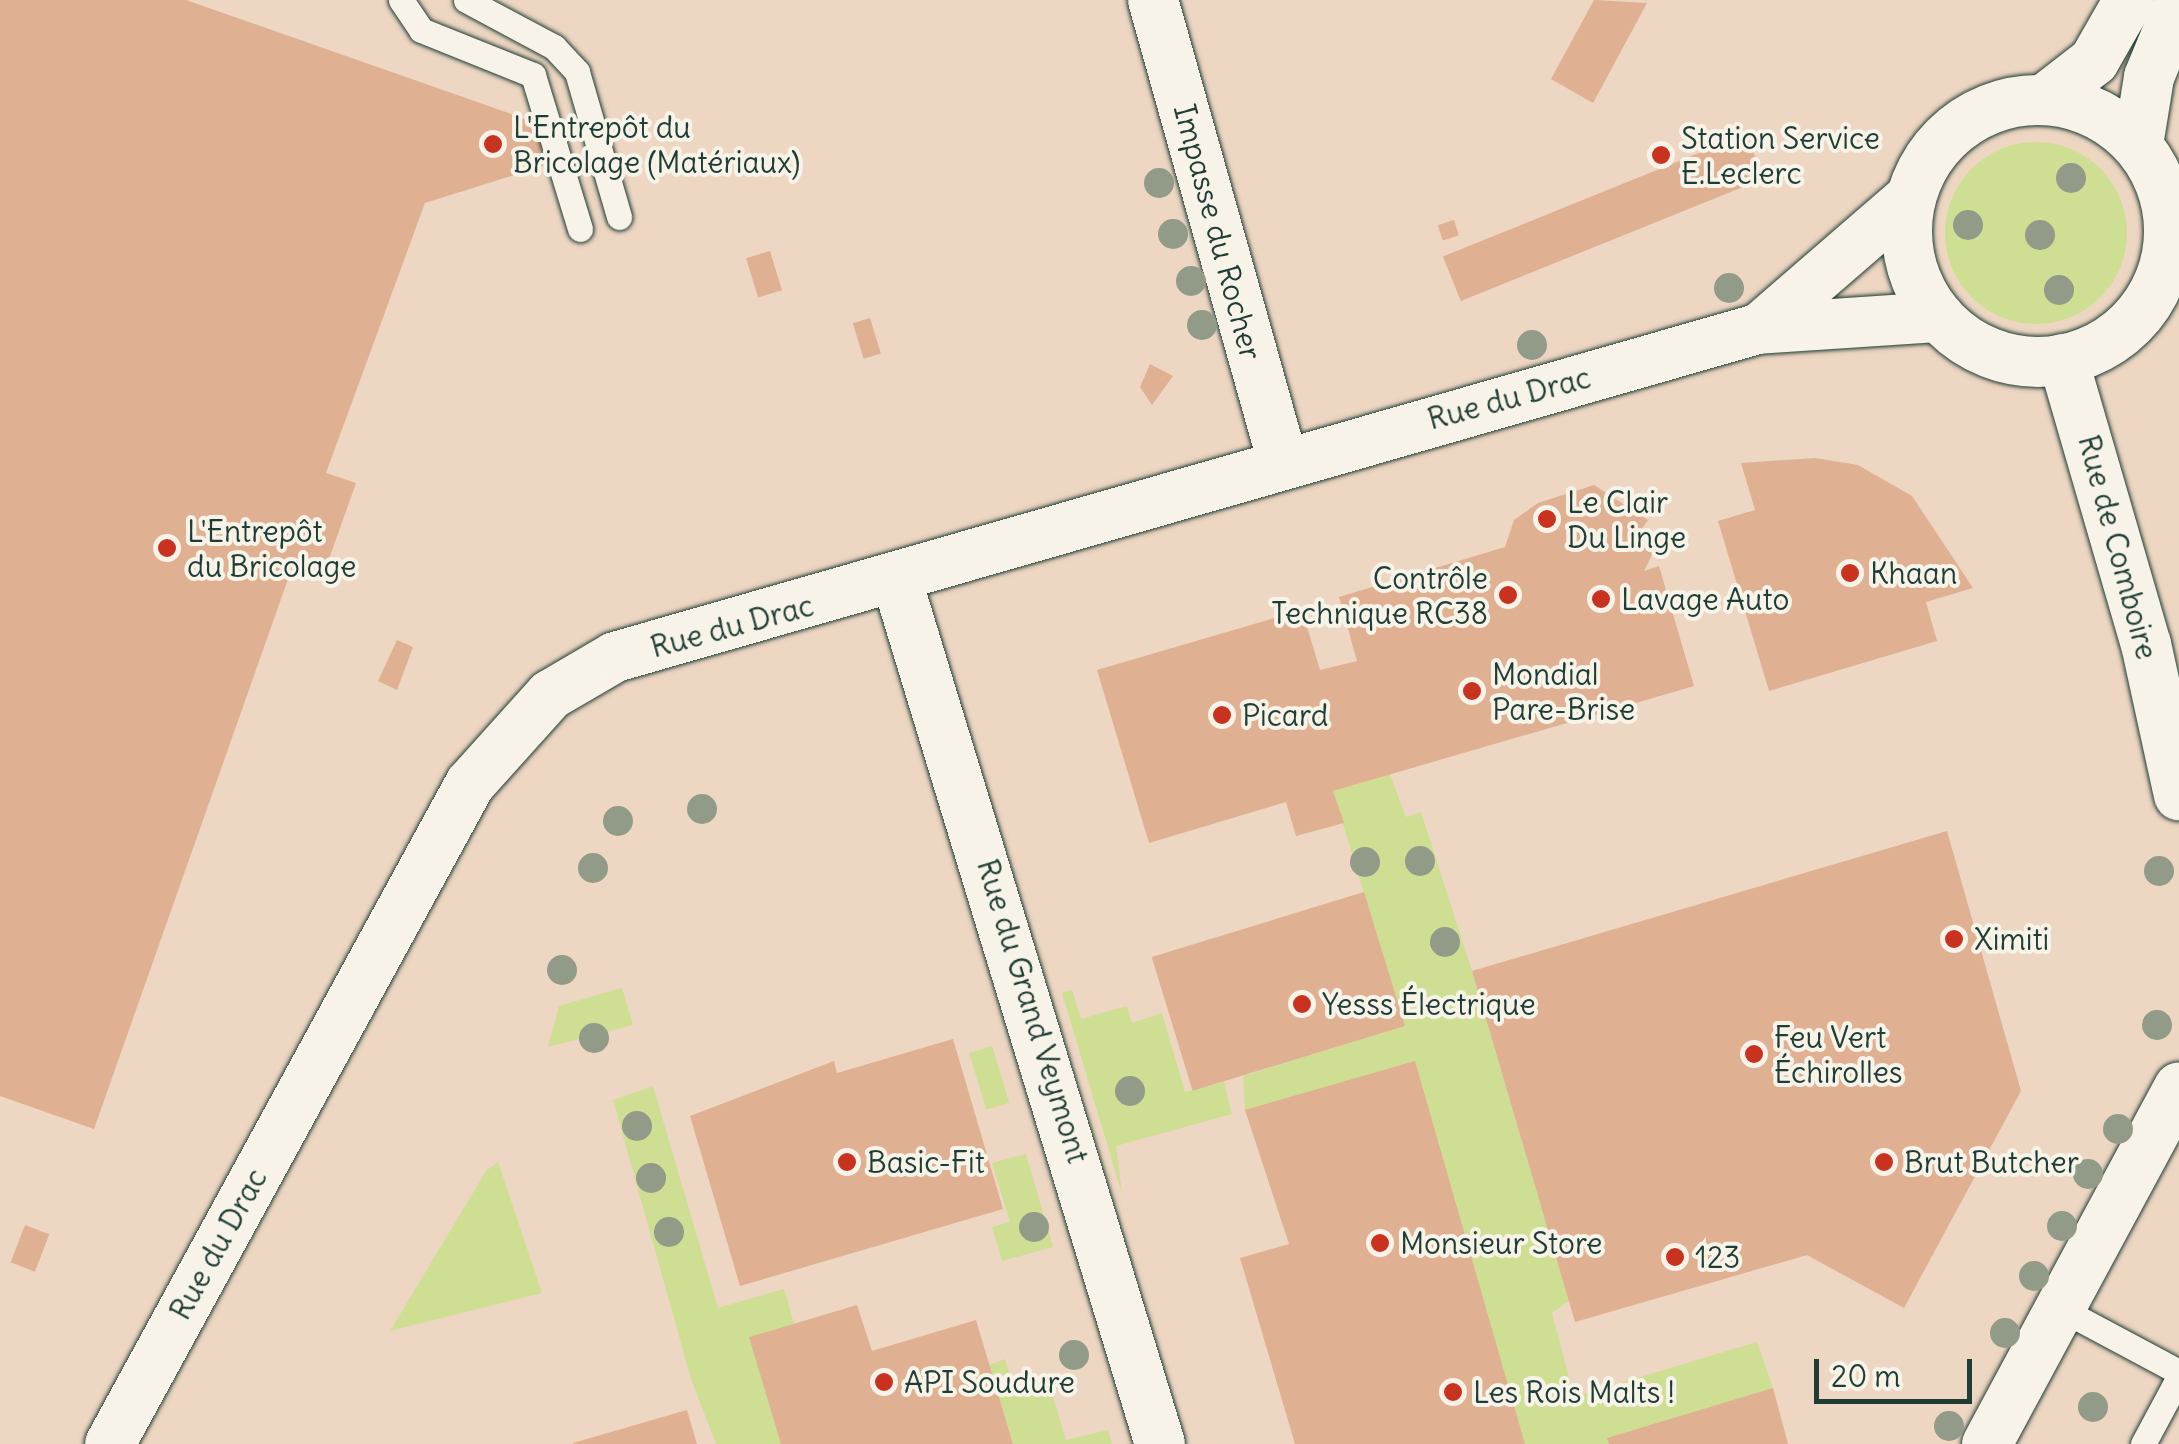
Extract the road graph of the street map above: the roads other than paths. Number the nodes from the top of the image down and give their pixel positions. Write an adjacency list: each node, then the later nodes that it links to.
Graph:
1 (402, 0): 10 (lane)
2 (466, 0): 9 (lane)
3 (1154, 0): 14 (street, Impasse du Rocher)
4 (2129, 0): 6 (street)
5 (2179, 4): 7 (street)
6 (2045, 99): 7 (street); 8 (street)
7 (2138, 145): 13 (street)
8 (1910, 198): 11 (street); 12 (street)
9 (619, 216)
10 (580, 228)
11 (1939, 317): 12 (street); 13 (street)
12 (1757, 330): 14 (street, Rue du Drac)
13 (2063, 359): 16 (street, Rue de Comboire)
14 (1283, 463): 15 (street, Rue du Drac)
15 (898, 580): 20 (street, Rue du Drac); 21 (street, Rue du Grand Veymont)
16 (2179, 795)
17 (2176, 1102): 18 (street)
18 (2063, 1310): 19 (lane); 22 (street)
19 (2179, 1375): 23 (lane)
20 (110, 1444)
21 (1160, 1444)
22 (1987, 1444)
23 (2143, 1444)

